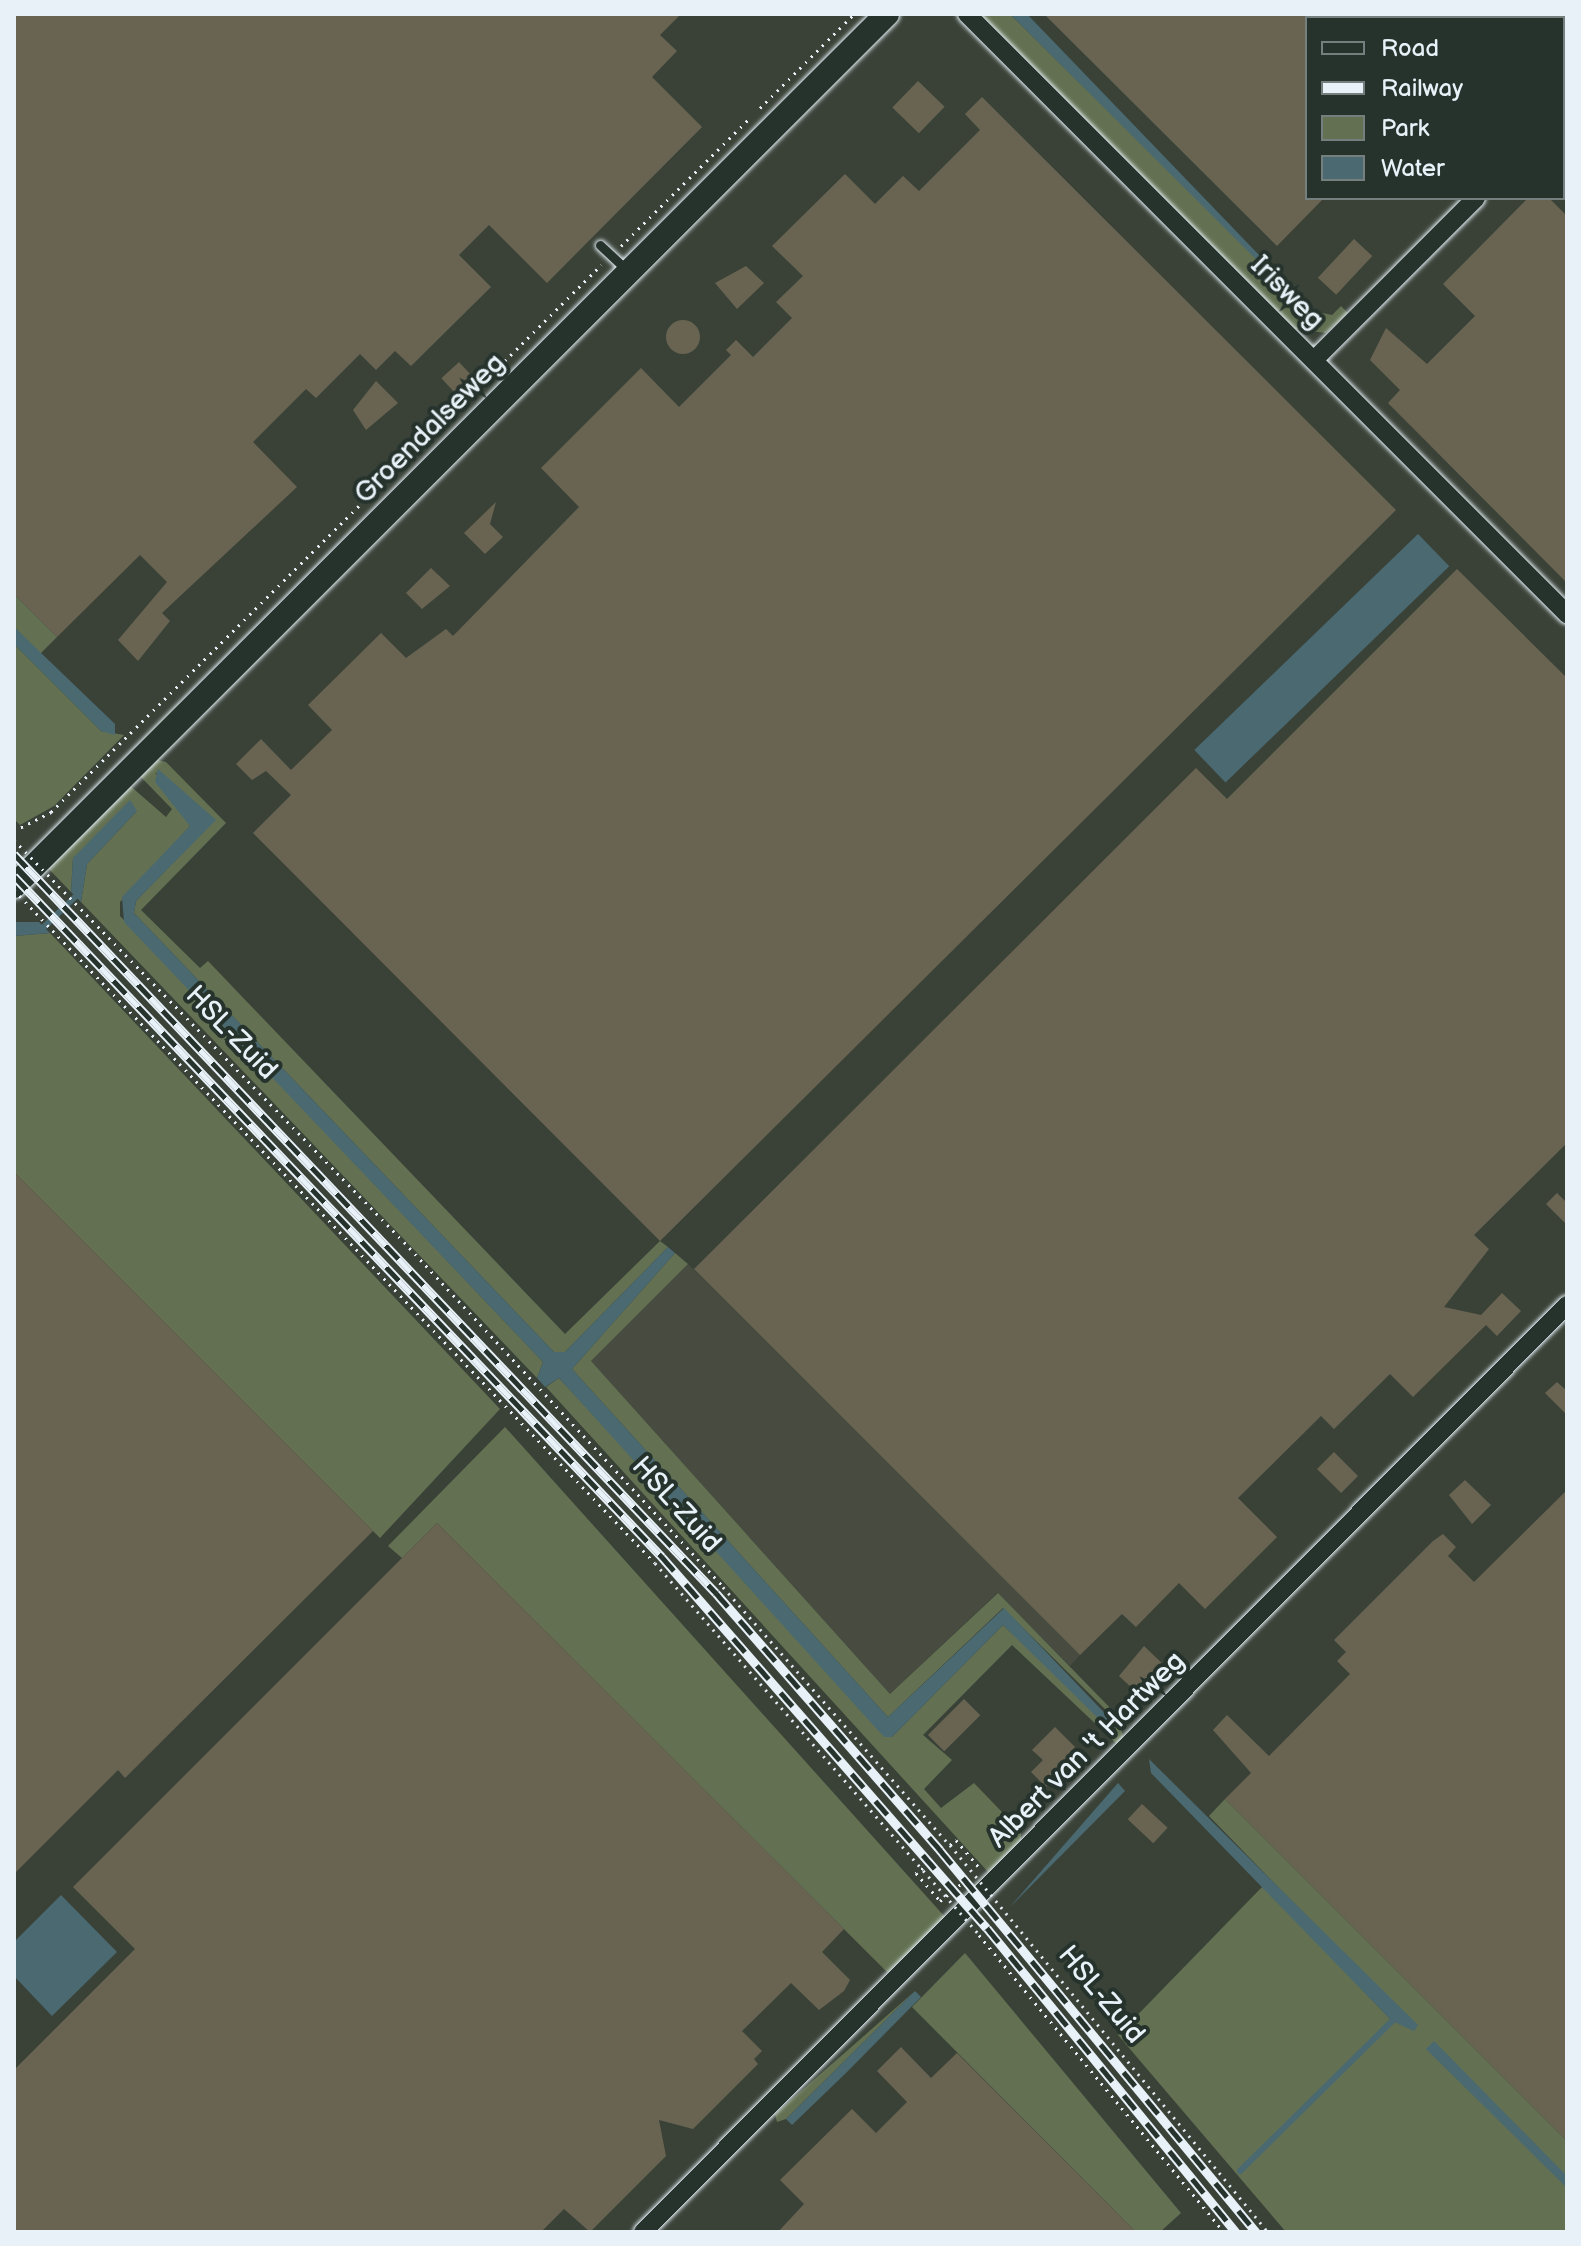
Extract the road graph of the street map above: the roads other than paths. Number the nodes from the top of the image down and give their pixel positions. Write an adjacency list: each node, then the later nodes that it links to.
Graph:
1 (887, 14): 5 (street, Groendalseweg)
2 (967, 14): 6 (street, Irisweg)
3 (1474, 200): 6 (street)
4 (600, 245): 5 (lane)
5 (630, 272): 8 (street, Groendalseweg)
6 (1314, 360): 7 (street, Irisweg)
7 (1567, 614)
8 (14, 888)
9 (1567, 1305): 10 (street, Albert van 't Hartweg)
10 (643, 2232)

